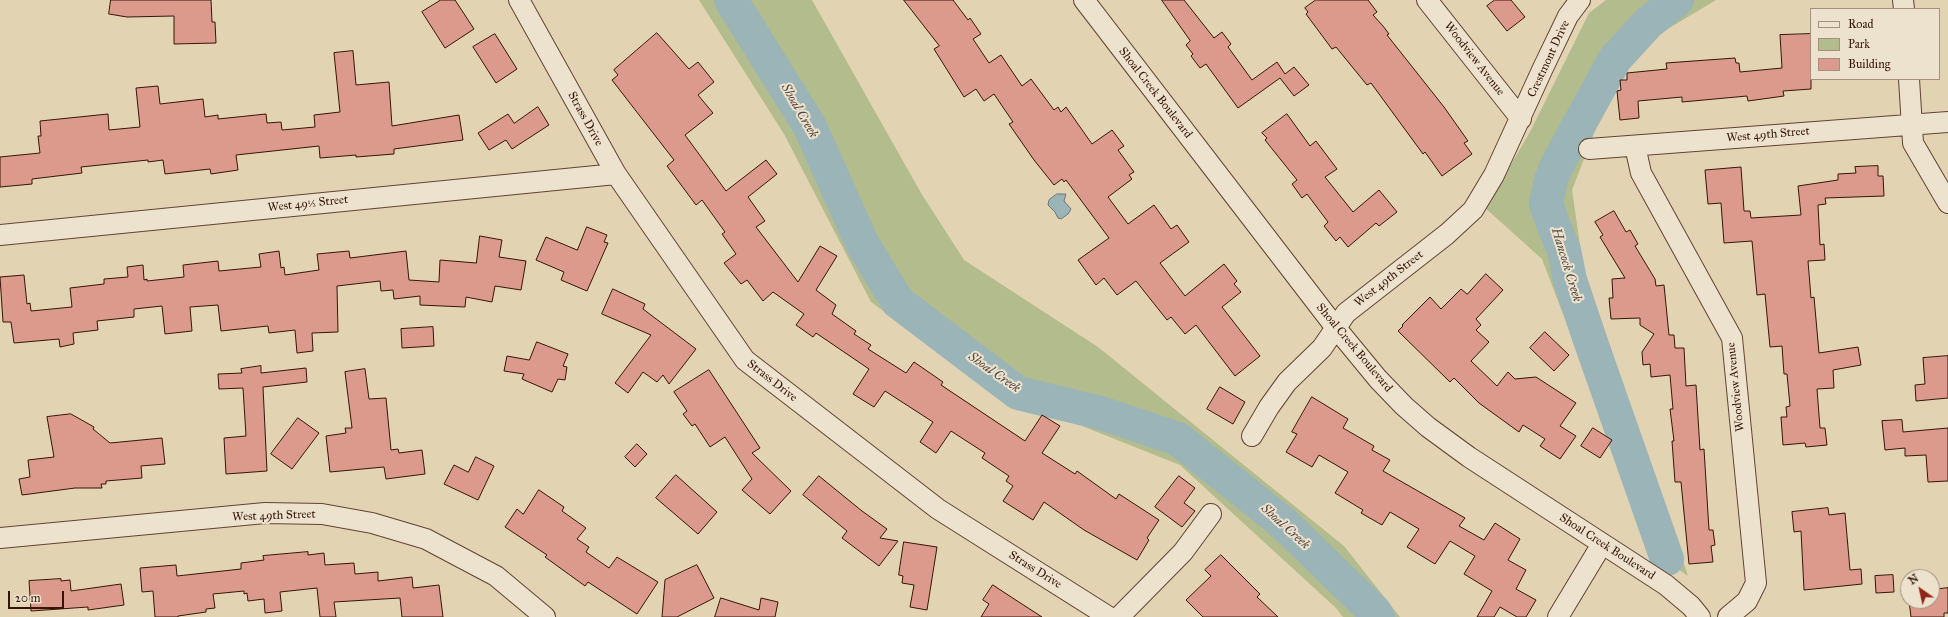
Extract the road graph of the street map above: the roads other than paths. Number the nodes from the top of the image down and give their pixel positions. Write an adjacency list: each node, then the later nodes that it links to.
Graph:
1 (519, 0): 11 (street, Strass Drive)
2 (1084, 0): 14 (street, Shoal Creek Boulevard)
3 (1427, 0): 6 (street, Woodview Avenue)
4 (1580, 0): 6 (street, Crestmont Drive)
5 (1909, 80): 8 (street)
6 (1521, 119): 14 (street, West 49th Street)
7 (1948, 122): 8 (street, West 49th Street)
8 (1913, 124): 9 (street, West 49th Street); 12 (street)
9 (1635, 146): 10 (street, West 49th Street); 24 (street, Woodview Avenue)
10 (1588, 149)
11 (616, 174): 13 (street, West 49½ Street); 20 (street, Strass Drive)
12 (1948, 203)
13 (0, 235)
14 (1336, 328): 15 (street, West 49th Street); 18 (street, Shoal Creek Boulevard)
15 (1252, 436)
16 (1211, 514): 21 (street)
17 (0, 538): 19 (street, West 49th Street)
18 (1602, 544): 22 (street); 23 (street, Shoal Creek Boulevard)
19 (545, 617)
20 (1110, 617)
21 (1119, 617)
22 (1558, 617)
23 (1700, 617)
24 (1728, 617)

